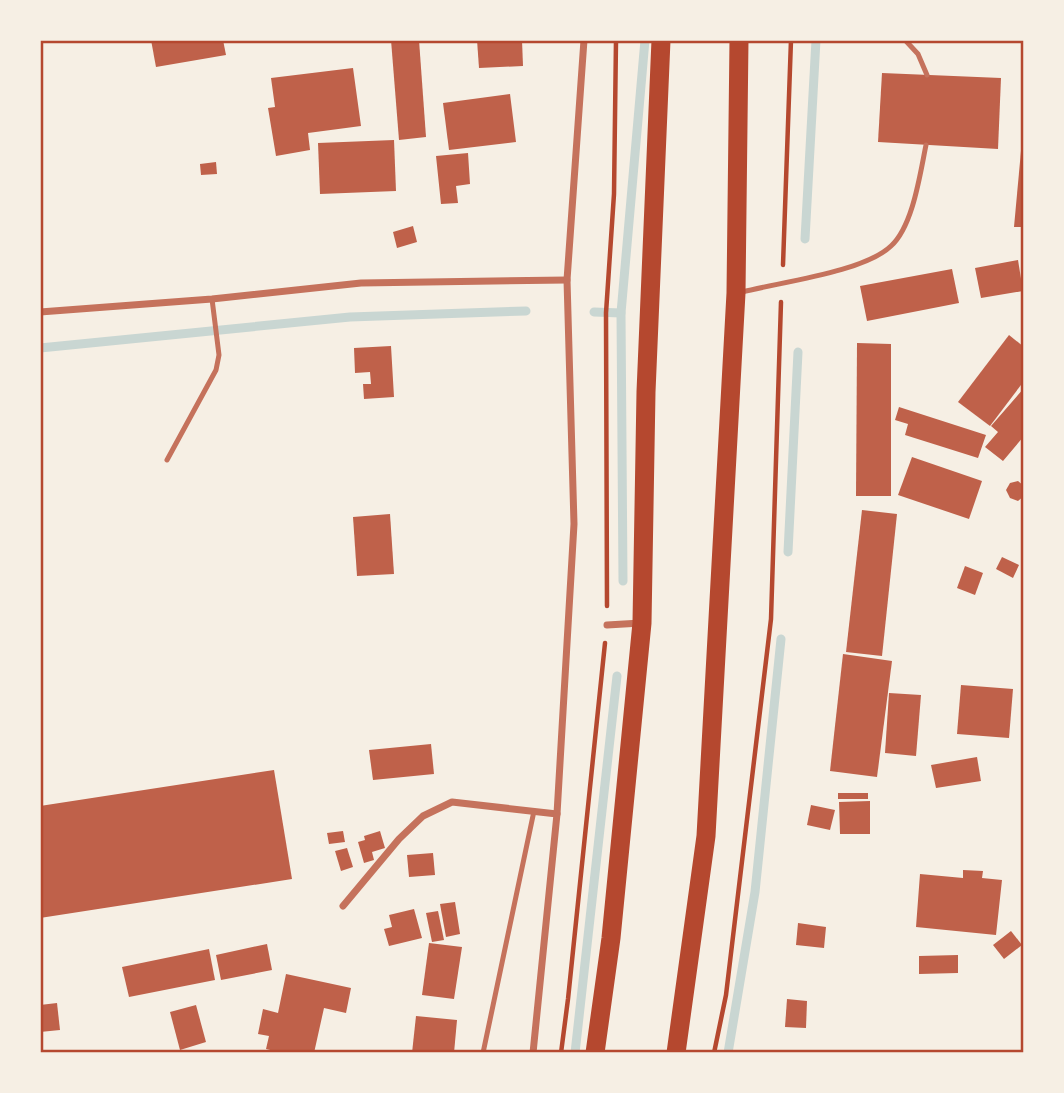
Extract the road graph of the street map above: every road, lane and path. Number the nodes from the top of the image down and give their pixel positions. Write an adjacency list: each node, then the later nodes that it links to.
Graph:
1 (584, 40): 9 (street)
2 (616, 40): 16 (path)
3 (661, 40): 15 (highway)
4 (739, 40): 11 (highway)
5 (791, 40): 10 (path)
6 (905, 40): 7 (lane)
7 (927, 75)
8 (926, 145): 10 (lane)
9 (567, 280): 12 (street); 18 (street)
10 (782, 282): 11 (lane); 25 (path)
11 (736, 293): 24 (highway)
12 (212, 299): 13 (street); 14 (lane)
13 (40, 312)
14 (167, 460)
15 (642, 623): 16 (street); 23 (highway)
16 (607, 625): 22 (path)
17 (534, 811): 18 (street); 19 (street); 20 (lane)
18 (557, 814): 21 (street)
19 (342, 906)
20 (482, 1053)
21 (533, 1053)
22 (561, 1053)
23 (595, 1053)
24 (676, 1053)
25 (714, 1053)

